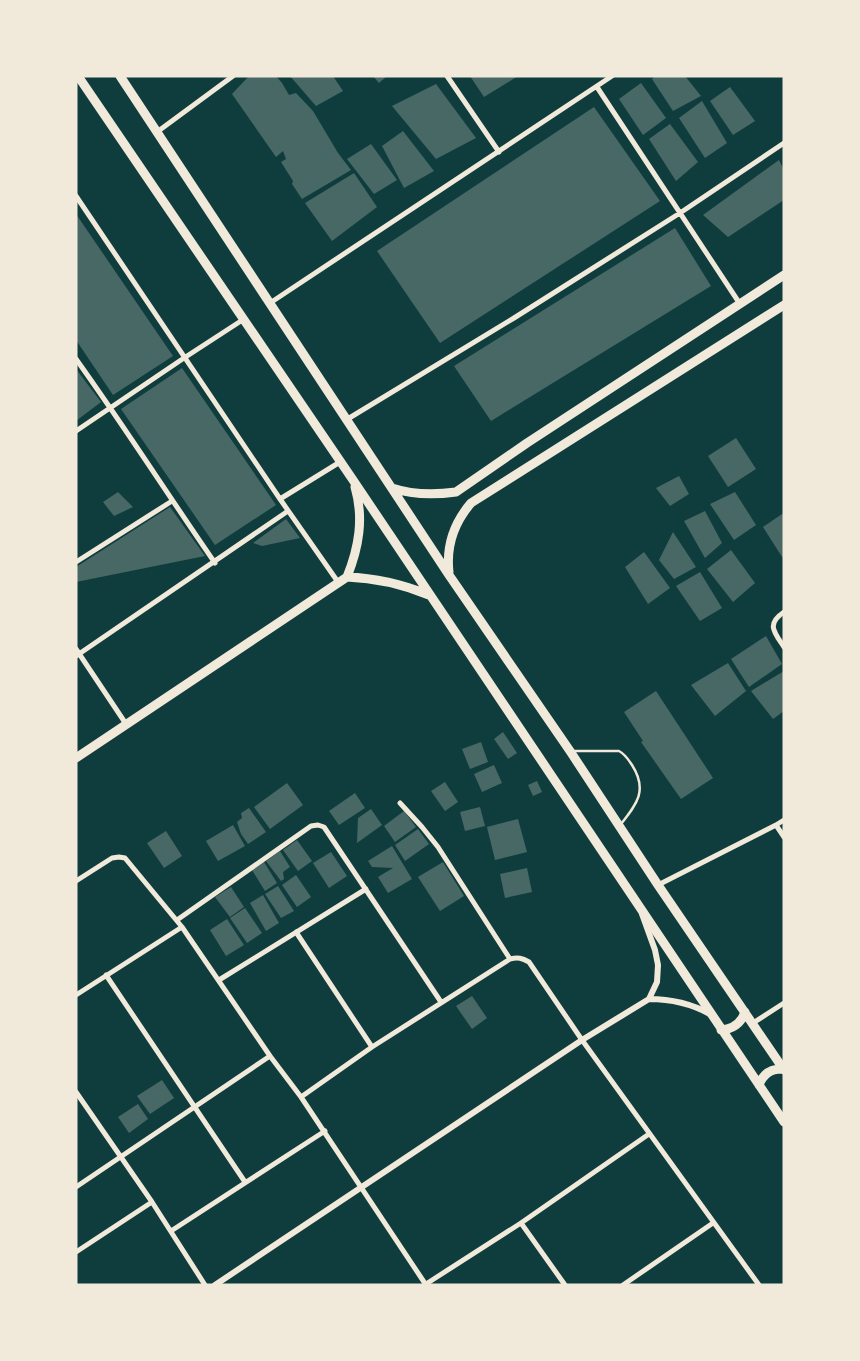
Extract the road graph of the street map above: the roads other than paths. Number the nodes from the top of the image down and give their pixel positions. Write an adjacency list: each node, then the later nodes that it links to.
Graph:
1 (78, 76): 16 (main road)
2 (120, 76): 7 (main road)
3 (234, 76): 7 (street)
4 (447, 76): 9 (street)
5 (612, 76): 6 (street)
6 (597, 87): 9 (street); 11 (street)
7 (157, 132): 13 (main road)
8 (784, 143): 11 (street)
9 (499, 152): 13 (street)
10 (76, 196): 17 (street)
11 (680, 213): 14 (street); 20 (street)
12 (784, 275): 14 (main road)
13 (270, 302): 20 (main road)
14 (740, 304): 24 (main road)
15 (784, 305): 30 (main road)
16 (244, 319): 17 (street); 22 (main road)
17 (184, 358): 19 (street); 25 (street)
18 (76, 359): 19 (street)
19 (111, 408): 21 (street); 26 (street)
20 (346, 420): 24 (main road)
21 (76, 431)
22 (340, 462): 23 (main road); 25 (street)
23 (352, 480): 31 (main road); 33 (main road)
24 (392, 488): 30 (main road)
25 (280, 499): 27 (street)
26 (172, 501): 28 (street); 29 (street)
27 (288, 511): 29 (street); 32 (street)
28 (76, 562)
29 (215, 562): 36 (street)
30 (449, 575): 38 (main road)
31 (346, 576): 32 (main road); 33 (main road)
32 (338, 582): 37 (main road)
33 (429, 596): 48 (main road)
34 (784, 612): 35 (street)
35 (784, 647)
36 (77, 653): 37 (street)
37 (126, 724): 39 (main road)
38 (570, 751): 43 (main road); 43 (lane)
39 (76, 758)
40 (400, 803): 52 (street)
41 (784, 820): 42 (street)
42 (776, 825): 44 (street); 46 (street)
43 (620, 826): 46 (main road)
44 (784, 837)
45 (76, 881): 49 (street)
46 (658, 885): 59 (main road)
47 (366, 889): 49 (street); 51 (street); 57 (street)
48 (640, 908): 56 (street); 60 (main road)
49 (177, 920): 50 (street)
50 (182, 927): 53 (street); 54 (street)
51 (296, 932): 54 (street); 64 (street)
52 (510, 959): 57 (street); 63 (street)
53 (106, 975): 55 (street); 70 (street)
54 (219, 980): 65 (street)
55 (76, 995)
56 (649, 999): 60 (street); 63 (street)
57 (442, 1002): 64 (street)
58 (784, 1003): 61 (street)
59 (745, 1012): 61 (main road); 62 (main road)
60 (710, 1014): 62 (main road)
61 (753, 1023): 66 (main road)
62 (721, 1030): 67 (main road)
63 (582, 1040): 73 (street); 77 (street)
64 (372, 1047): 69 (street)
65 (270, 1056): 69 (street); 70 (street)
66 (784, 1069): 67 (main road)
67 (759, 1085): 71 (main road)
68 (76, 1092): 74 (street)
69 (301, 1097): 72 (street)
70 (195, 1108): 74 (street); 75 (street)
71 (784, 1122)
72 (325, 1131): 75 (street); 77 (street)
73 (649, 1134): 79 (street); 80 (street)
74 (121, 1157): 76 (street); 78 (street)
75 (245, 1182): 81 (street)
76 (76, 1187)
77 (362, 1187): 83 (street); 85 (street)
78 (152, 1202): 81 (street); 82 (street)
79 (521, 1223): 83 (street); 86 (street)
80 (713, 1223): 87 (street); 88 (street)
81 (171, 1231): 84 (street)
82 (76, 1252)
83 (426, 1284)
84 (205, 1285)
85 (215, 1285)
86 (565, 1285)
87 (623, 1285)
88 (759, 1285)

